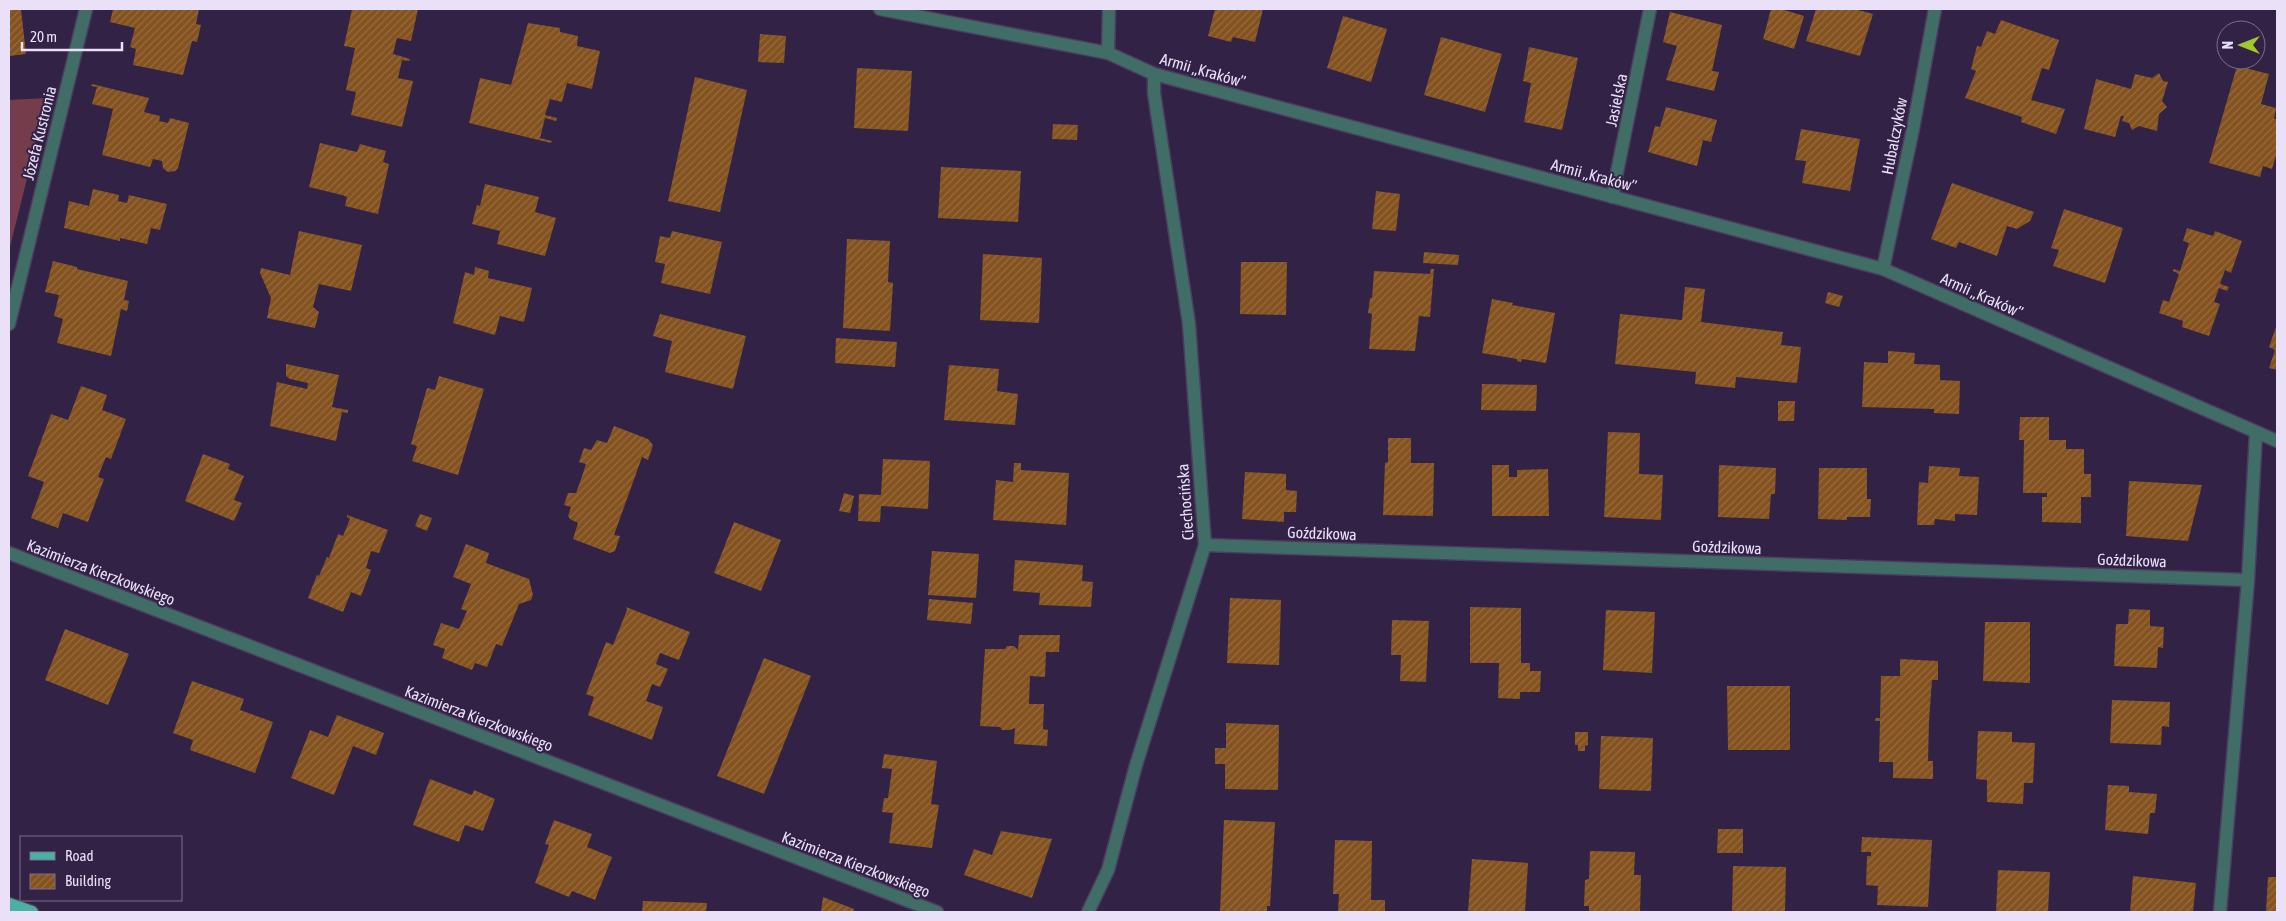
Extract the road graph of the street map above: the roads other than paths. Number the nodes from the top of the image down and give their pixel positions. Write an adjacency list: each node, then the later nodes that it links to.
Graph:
1 (86, 9): 10 (street, Józefa Kustronia)
2 (880, 9): 6 (street, Armii „Kraków”)
3 (1109, 9): 6 (street)
4 (1650, 9): 8 (street, Jasielska)
5 (1935, 9): 9 (street, Hubalczyków)
6 (1108, 53): 7 (street, Armii „Kraków”)
7 (1154, 74): 8 (street, Armii „Kraków”); 13 (street, Ciechocińska)
8 (1612, 197): 9 (street, Armii „Kraków”)
9 (1883, 268): 11 (street, Armii „Kraków”)
10 (9, 324)
11 (2256, 432): 12 (street, Armii „Kraków”); 15 (street)
12 (2277, 441)
13 (1205, 546): 15 (street, Goździkowa); 19 (street, Ciechocińska)
14 (9, 553): 18 (street, Kazimierza Kierzkowskiego)
15 (2248, 580): 20 (street)
16 (9, 904): 17 (main road)
17 (32, 912)
18 (937, 912)
19 (1088, 912)
20 (2220, 912)

